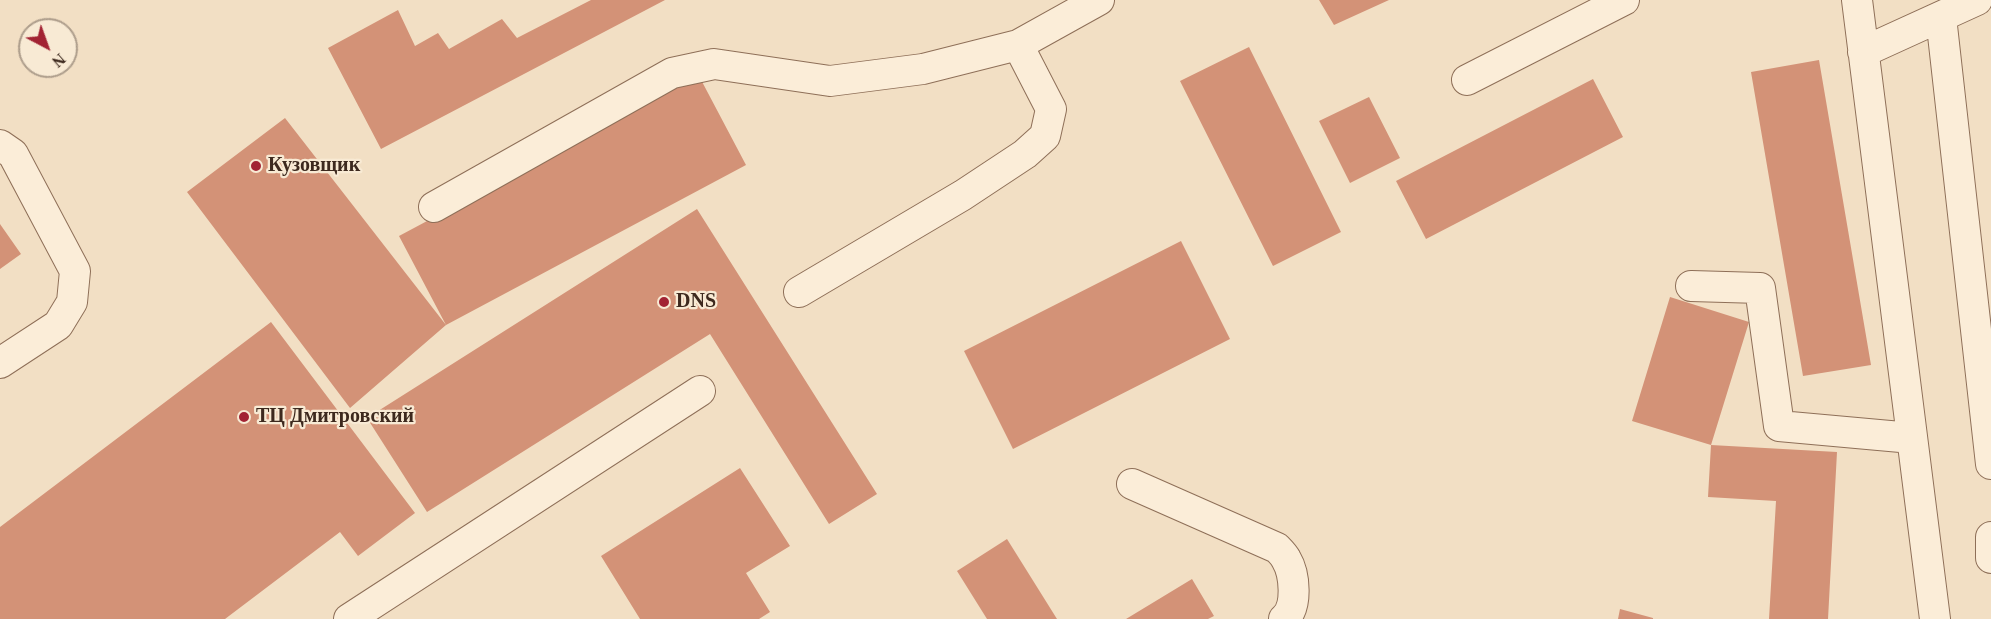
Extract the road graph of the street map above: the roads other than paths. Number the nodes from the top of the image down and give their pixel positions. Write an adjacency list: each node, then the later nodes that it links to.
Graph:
1 (1099, 0): 6 (lane)
2 (1624, 0): 8 (lane)
3 (1857, 0): 7 (lane)
4 (1977, 0): 5 (lane)
5 (1941, 17): 7 (lane); 16 (lane)
6 (1018, 45): 10 (lane); 12 (lane)
7 (1863, 52): 15 (lane)
8 (1467, 80)
9 (0, 145): 13 (lane)
10 (434, 207)
11 (1691, 286): 15 (lane)
12 (799, 292)
13 (0, 363)
14 (700, 391): 20 (lane)
15 (1912, 438): 22 (lane)
16 (1991, 464)
17 (1132, 484): 21 (lane)
18 (1991, 537): 19 (lane)
19 (1991, 558)
20 (349, 619)
21 (1284, 619)
22 (1935, 619)

